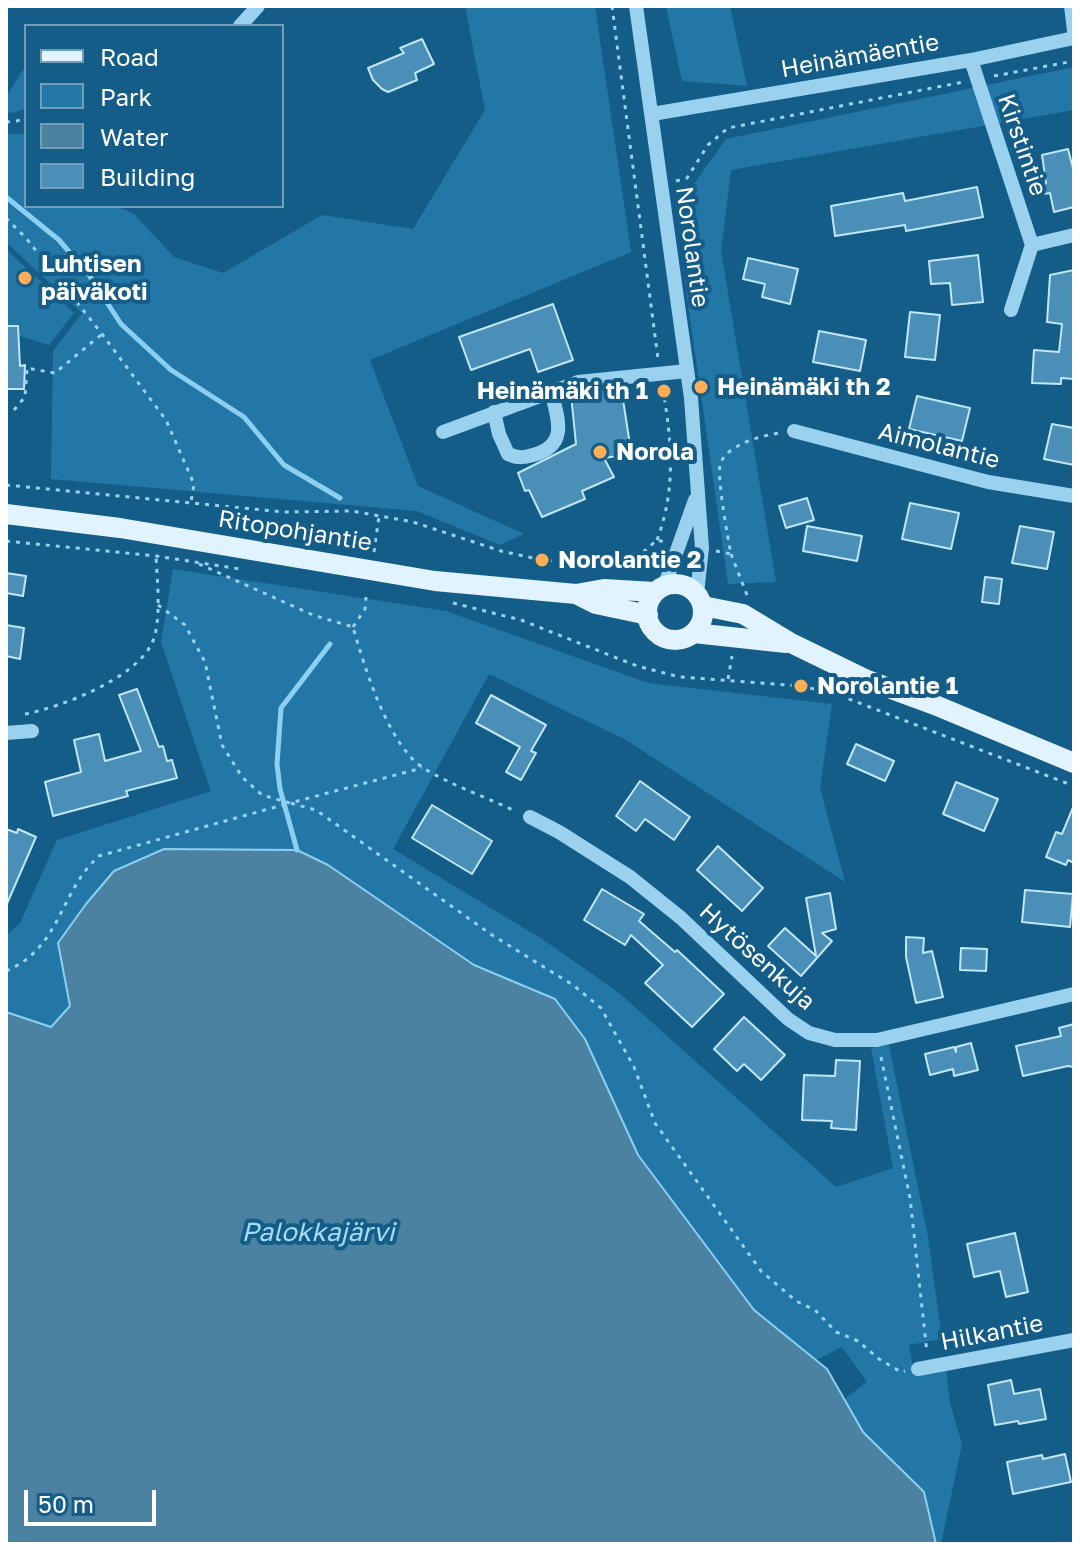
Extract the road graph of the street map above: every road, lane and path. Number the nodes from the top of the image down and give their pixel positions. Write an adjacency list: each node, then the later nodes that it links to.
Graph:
1 (258, 6): 5 (street)
2 (612, 6): 19 (path)
3 (636, 6): 11 (street, Norolantie)
4 (1071, 6): 6 (street)
5 (242, 24)
6 (1074, 31)
7 (1074, 38): 8 (street, Heinämäentie)
8 (971, 60): 10 (street, Kirstintie); 11 (street, Heinämäentie)
9 (1074, 61): 10 (path)
10 (977, 80): 12 (path); 15 (street, Kirstintie)
11 (652, 114): 12 (street, Norolantie)
12 (660, 184): 18 (street, Norolantie)
13 (6, 218): 17 (path)
14 (1074, 235): 15 (street)
15 (1032, 245): 16 (street)
16 (1011, 310)
17 (102, 334): 21 (path); 28 (path)
18 (687, 371): 19 (street); 26 (street, Norolantie)
19 (660, 374): 20 (street); 31 (path)
20 (551, 391): 22 (street); 22 (street)
21 (14, 410)
22 (494, 412): 24 (street)
23 (794, 431): 27 (street, Aimolantie); 34 (path)
24 (443, 432)
25 (6, 485): 28 (path)
26 (696, 495): 33 (street, Norolantie); 34 (street, Norolantie)
27 (1074, 496)
28 (191, 502): 30 (path)
29 (6, 514): 40 (main road, Ritopohjantie)
30 (379, 515): 31 (path); 35 (path)
31 (657, 540): 33 (path)
32 (6, 541): 36 (path)
33 (680, 546): 39 (street, Norolantie)
34 (702, 548): 42 (street, Norolantie)
35 (374, 552)
36 (156, 556): 37 (path); 44 (path)
37 (194, 562): 38 (path); 46 (path)
38 (241, 569)
39 (659, 590): 40 (main road, Ritopohjantie); 42 (main road); 45 (main road)
40 (576, 594): 45 (main road, Ritopohjantie)
41 (366, 597): 46 (path)
42 (700, 600): 47 (main road); 48 (main road)
43 (446, 601): 54 (path)
44 (158, 605): 49 (path); 55 (path)
45 (648, 615): 47 (main road)
46 (353, 627): 53 (path)
47 (694, 633): 48 (main road)
48 (791, 643): 52 (main road)
49 (37, 712)
50 (32, 731): 51 (street)
51 (6, 733)
52 (1074, 763)
53 (422, 768): 55 (path); 56 (path)
54 (1074, 786)
55 (290, 803): 57 (path); 61 (path)
56 (530, 817): 59 (street, Hytösenkuja)
57 (6, 971)
58 (1074, 994): 59 (street, Hytösenkuja)
59 (877, 1040): 61 (path)
60 (1074, 1340): 61 (street, Hilkantie)
61 (918, 1369)

